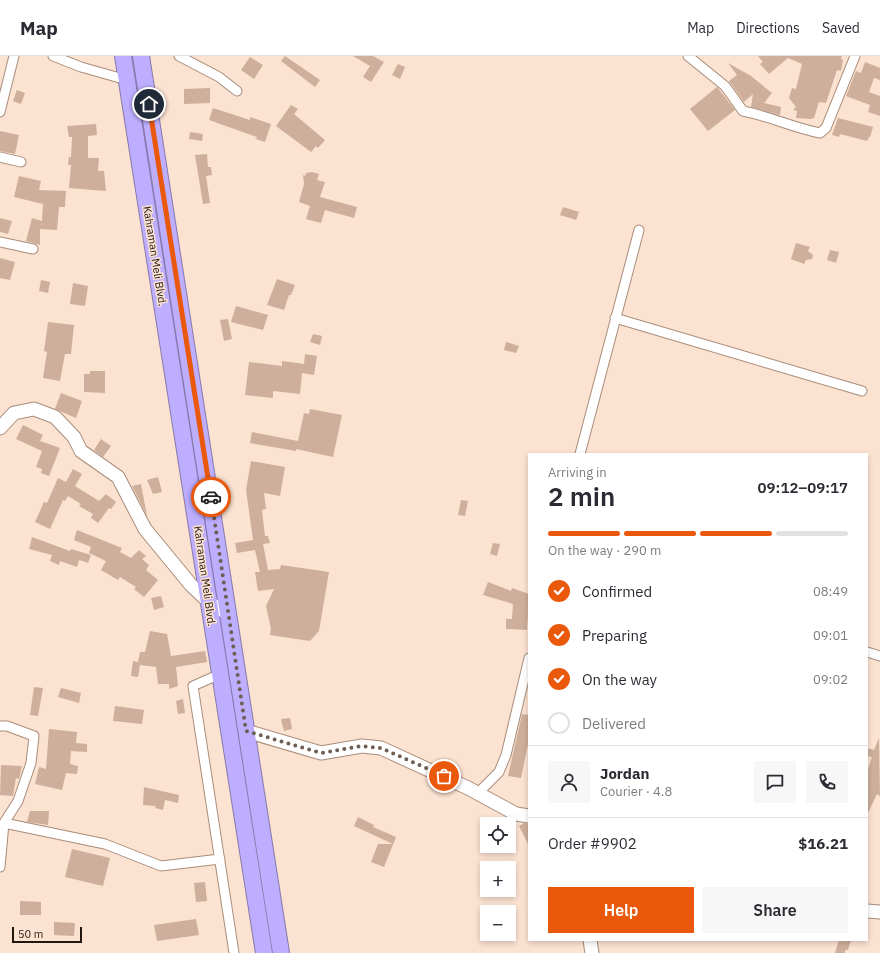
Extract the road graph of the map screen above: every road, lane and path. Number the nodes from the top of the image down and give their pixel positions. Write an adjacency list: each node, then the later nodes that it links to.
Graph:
1 (14, 56): 10 (street)
2 (53, 56): 8 (street)
3 (123, 56): 8 (highway, Kahraman Meli Blvd.)
4 (179, 56): 9 (street)
5 (688, 56): 6 (street)
6 (855, 56)
7 (144, 58): 22 (highway, Kahraman Meli Blvd.)
8 (127, 80): 21 (highway, Kahraman Meli Blvd.)
9 (237, 91)
10 (2, 95): 11 (street)
11 (0, 112)
12 (0, 157): 13 (street)
13 (21, 162)
14 (638, 230): 17 (street)
15 (0, 242): 16 (street)
16 (33, 249)
17 (615, 318): 18 (street); 20 (street)
18 (862, 391)
19 (0, 428): 21 (street)
20 (580, 453)
21 (210, 603): 22 (street); 26 (highway, Kahraman Meli Blvd.)
22 (228, 614): 28 (highway, Kahraman Meli Blvd.)
23 (868, 652): 24 (street)
24 (880, 656)
25 (528, 662): 29 (street)
26 (220, 674): 32 (street); 38 (highway, Kahraman Meli Blvd.)
27 (0, 726): 31 (street)
28 (246, 731): 29 (street); 39 (highway, Kahraman Meli Blvd.)
29 (478, 793): 30 (street)
30 (528, 816)
31 (4, 823): 32 (street); 33 (street)
32 (220, 859): 37 (street)
33 (0, 867)
34 (868, 911): 35 (street)
35 (880, 912)
36 (590, 941): 40 (street)
37 (234, 953)
38 (264, 953)
39 (281, 953)
40 (592, 953)

